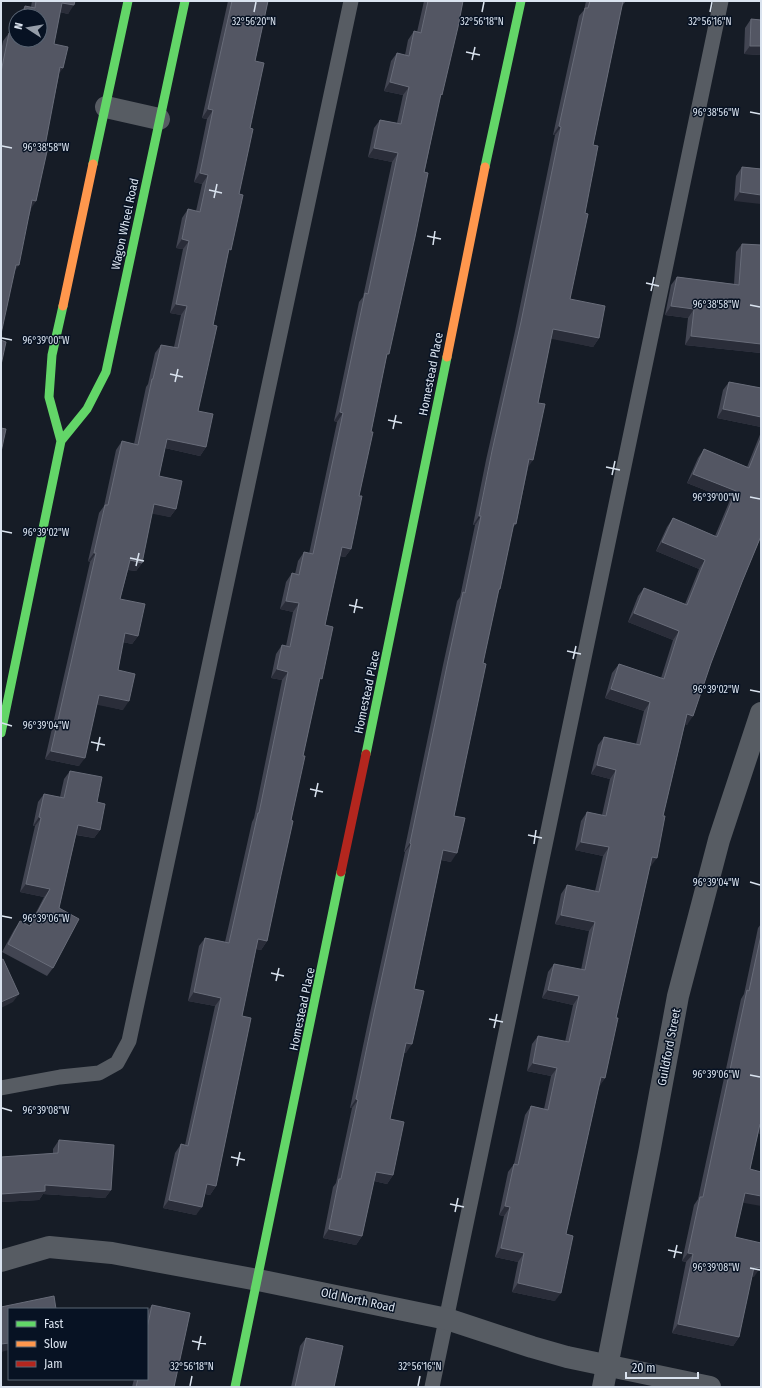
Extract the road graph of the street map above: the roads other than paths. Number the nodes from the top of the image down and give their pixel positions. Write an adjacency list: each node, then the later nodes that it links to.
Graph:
1 (128, 1): 6 (street, Wagon Wheel Road)
2 (185, 1): 7 (street, Wagon Wheel Road)
3 (351, 1): 11 (lane)
4 (521, 1): 13 (street, Homestead Place)
5 (721, 1): 14 (lane)
6 (106, 107): 7 (street); 8 (street, Wagon Wheel Road)
7 (159, 119): 8 (street, Wagon Wheel Road)
8 (61, 441): 10 (street, Wagon Wheel Road)
9 (761, 713): 15 (street, Guildford Street)
10 (1, 733)
11 (1, 1088)
12 (1, 1261): 13 (street, Old North Road)
13 (258, 1280): 14 (street, Old North Road); 16 (street, Homestead Place)
14 (447, 1319): 15 (street, Old North Road); 17 (lane)
15 (608, 1365): 18 (street, Guildford Street); 19 (street, Old North Road)
16 (235, 1387)
17 (432, 1387)
18 (603, 1387)
19 (710, 1387)

